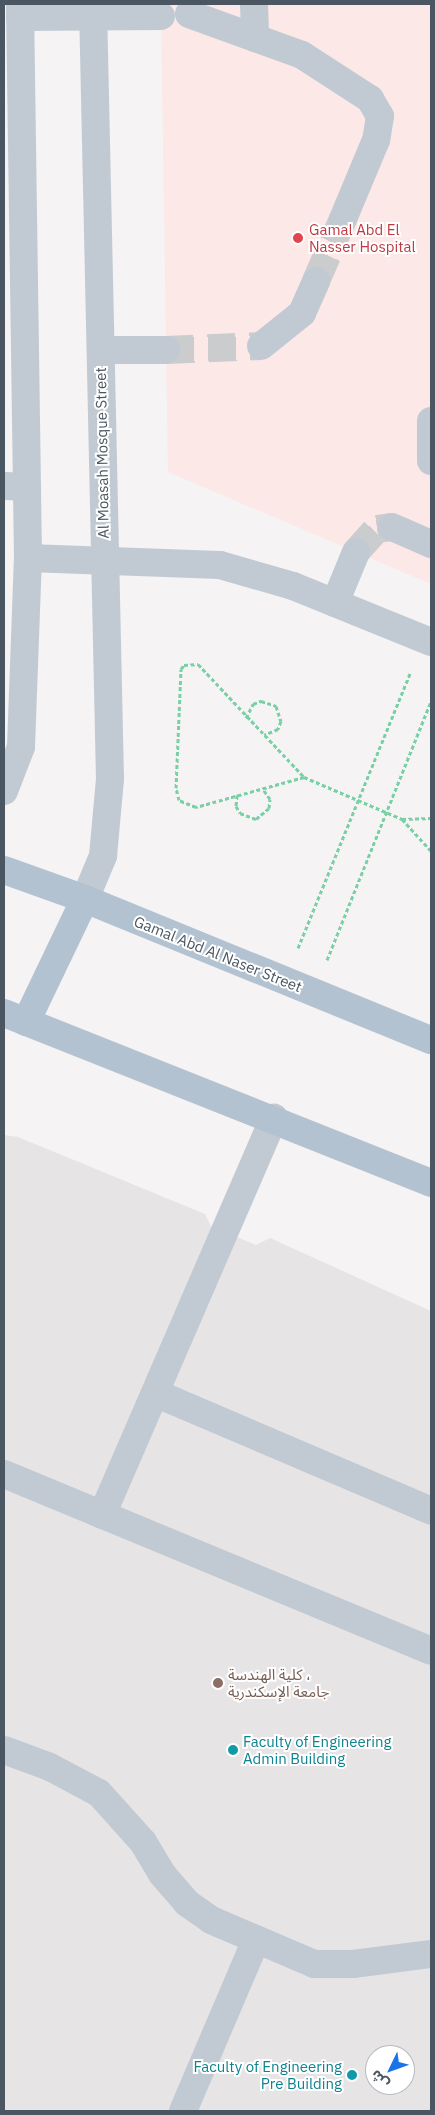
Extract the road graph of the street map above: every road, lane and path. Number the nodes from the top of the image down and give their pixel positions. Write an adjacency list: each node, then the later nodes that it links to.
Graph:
1 (254, 4): 6 (street)
2 (93, 9): 3 (street); 5 (street); 10 (street, Al Moasah Mosque Street)
3 (20, 10): 14 (street)
4 (189, 14): 6 (street)
5 (161, 16)
6 (255, 38): 7 (street)
7 (343, 219)
8 (316, 281): 9 (street)
9 (261, 346)
10 (101, 350): 11 (street); 19 (street, Al Moasah Mosque Street)
11 (166, 350)
12 (431, 421): 13 (street)
13 (431, 461)
14 (15, 487): 18 (street)
15 (392, 527): 16 (street)
16 (431, 544)
17 (356, 552): 20 (street)
18 (28, 558): 19 (street); 27 (street)
19 (104, 559): 20 (street); 35 (street, Al Moasah Mosque Street)
20 (335, 603): 21 (street)
21 (428, 641): 29 (path)
22 (431, 701): 30 (path)
23 (246, 718): 24 (path); 24 (path); 28 (path)
24 (263, 736): 25 (path)
25 (304, 777): 26 (path); 29 (path)
26 (263, 788): 28 (path); 28 (path)
27 (4, 791)
28 (237, 795)
29 (358, 800): 30 (path); 36 (path)
30 (387, 812): 32 (path); 37 (path)
31 (431, 818): 32 (path)
32 (402, 819): 33 (path)
33 (431, 851)
34 (4, 870): 35 (main road, Gamal Abd Al Naser Street)
35 (85, 899): 36 (main road, Gamal Abd Al Naser Street); 38 (main road)
36 (285, 981): 37 (main road, Gamal Abd Al Naser Street)
37 (314, 993): 39 (main road, Gamal Abd Al Naser Street)
38 (15, 1017): 40 (main road)
39 (431, 1040)
40 (274, 1118): 41 (main road); 42 (street)
41 (431, 1183)
42 (155, 1393): 44 (street); 45 (street)
43 (4, 1474): 45 (street)
44 (431, 1511)
45 (102, 1515): 46 (street)
46 (431, 1651)
47 (4, 1750): 48 (street)
48 (256, 1940): 49 (street); 50 (street)
49 (431, 1954)
50 (183, 2111)

